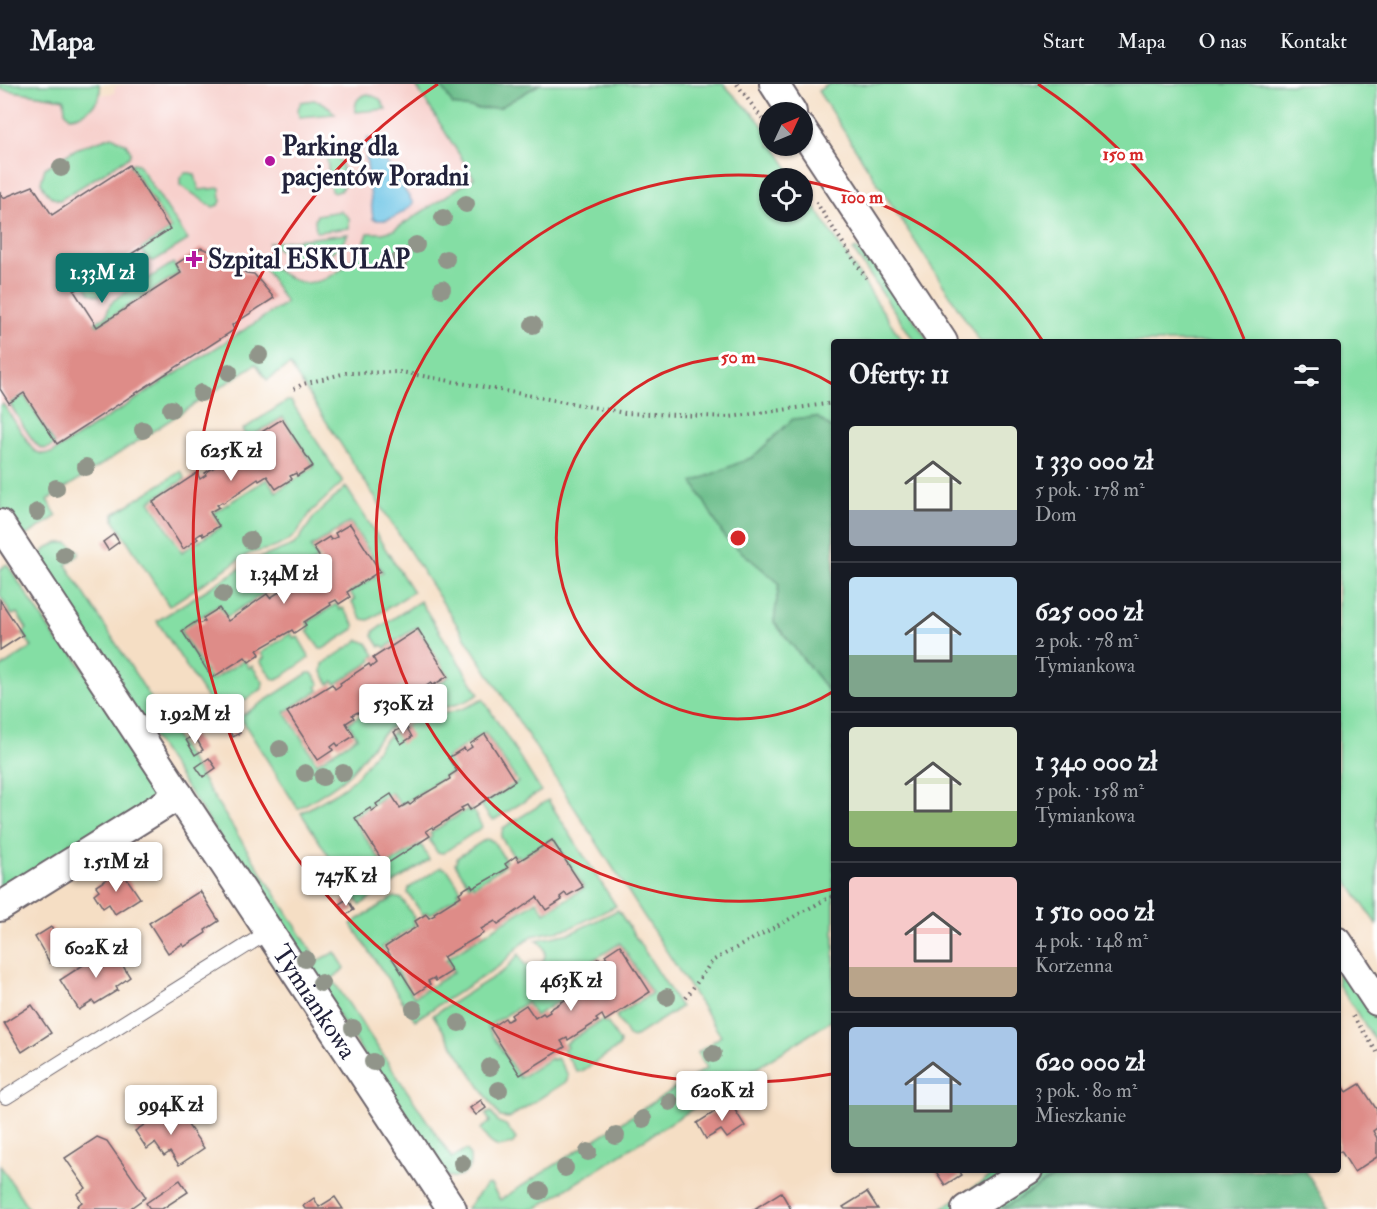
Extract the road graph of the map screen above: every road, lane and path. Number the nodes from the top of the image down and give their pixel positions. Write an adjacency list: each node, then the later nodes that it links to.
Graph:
1 (736, 84): 4 (path)
2 (774, 84): 3 (street)
3 (786, 102)
4 (759, 115)
5 (813, 146): 6 (street)
6 (941, 339)
7 (294, 389): 8 (path)
8 (831, 403)
9 (0, 524): 10 (street, Tymiankowa)
10 (179, 795): 12 (street); 13 (street, Tymiankowa)
11 (831, 897): 15 (path)
12 (0, 907)
13 (268, 932): 19 (lane); 21 (street, Tymiankowa)
14 (1341, 947): 16 (street)
15 (686, 998)
16 (1377, 1001)
17 (1351, 1013): 18 (path)
18 (1377, 1052)
19 (6, 1097)
20 (1023, 1173): 22 (street)
21 (452, 1209)
22 (966, 1209)

